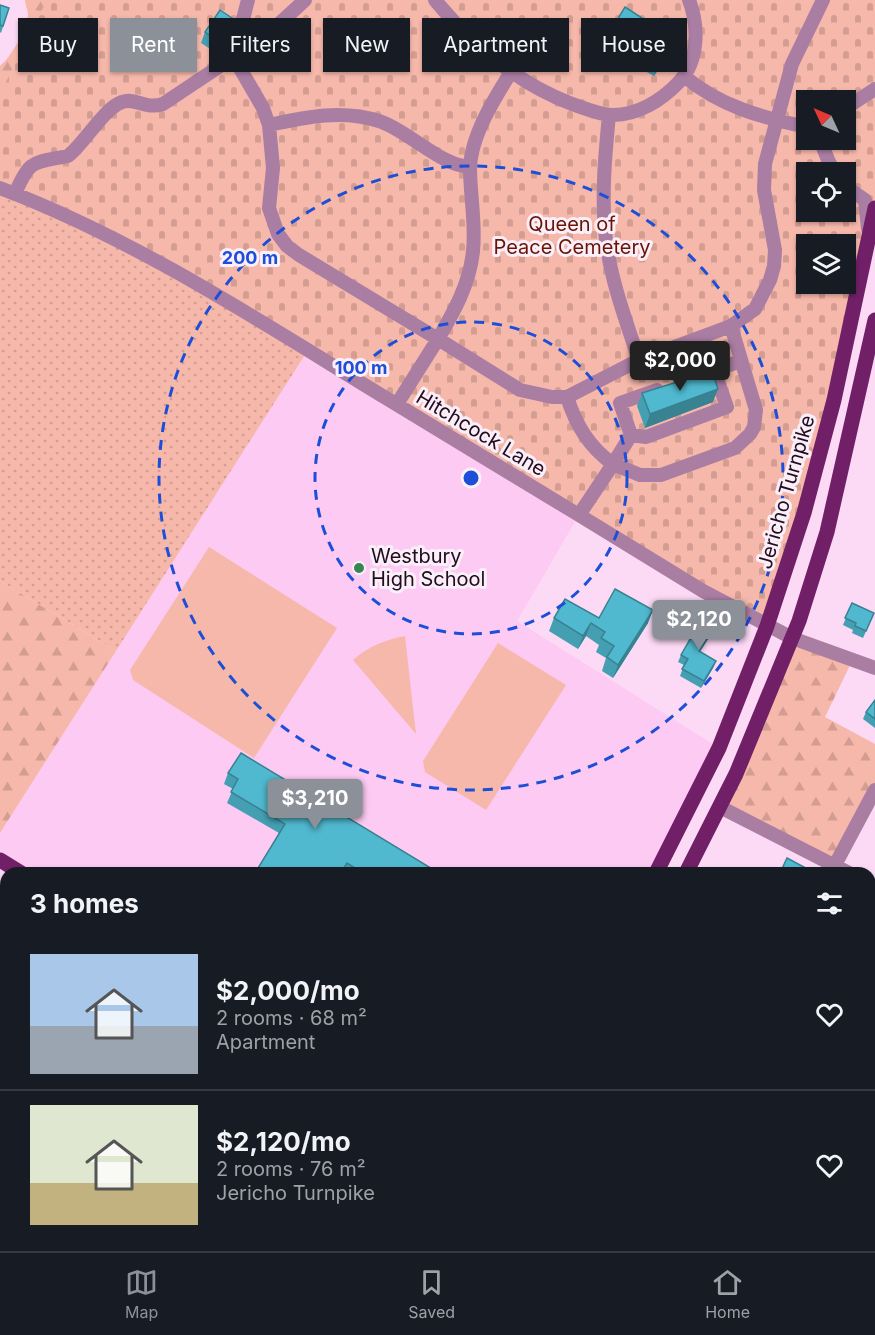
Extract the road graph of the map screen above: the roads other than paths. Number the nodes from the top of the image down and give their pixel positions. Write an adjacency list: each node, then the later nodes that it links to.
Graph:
1 (248, 0): 6 (street)
2 (305, 0): 7 (street)
3 (435, 0): 8 (street)
4 (689, 0): 12 (street)
5 (823, 0): 16 (street)
6 (244, 18)
7 (285, 18)
8 (450, 18)
9 (213, 72): 21 (street)
10 (242, 72): 17 (street)
11 (511, 72): 15 (street); 19 (street)
12 (684, 76): 15 (street); 16 (street)
13 (875, 88): 14 (street)
14 (856, 101)
15 (609, 115): 28 (street)
16 (776, 121): 18 (street); 26 (street)
17 (269, 125): 19 (street); 27 (street)
18 (796, 125)
19 (470, 166): 27 (street)
20 (0, 188): 21 (street, Hitchcock Lane)
21 (15, 194): 32 (street, Hitchcock Lane)
22 (856, 194): 24 (street)
23 (875, 208): 24 (main road, Jericho Turnpike)
24 (868, 239): 38 (main road, Jericho Turnpike)
25 (875, 320): 38 (main road, Jericho Turnpike)
26 (731, 326): 28 (street); 29 (street)
27 (438, 339): 31 (street); 32 (street)
28 (639, 360): 31 (street)
29 (741, 361): 30 (street); 34 (street)
30 (714, 370): 33 (street); 33 (street)
31 (567, 397): 34 (street)
32 (397, 404): 35 (street, Hitchcock Lane)
33 (631, 435): 34 (street)
34 (613, 465): 35 (street)
35 (579, 515): 36 (street, Hitchcock Lane)
36 (703, 591): 37 (street); 38 (street, Hitchcock Lane)
37 (693, 609)
38 (780, 632): 39 (street, Hitchcock Lane); 41 (main road, Jericho Turnpike); 43 (main road, Jericho Turnpike)
39 (875, 668)
40 (875, 790): 42 (street)
41 (720, 807): 42 (street); 44 (main road, Jericho Turnpike)
42 (835, 866)
43 (659, 867)
44 (689, 867)

